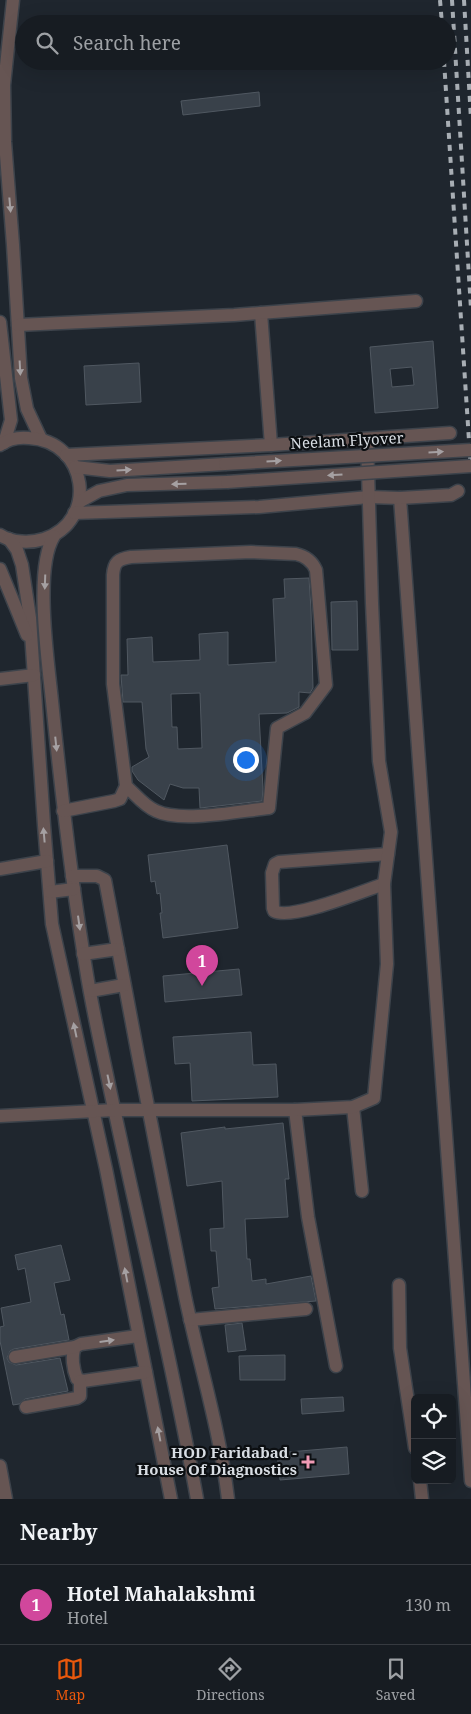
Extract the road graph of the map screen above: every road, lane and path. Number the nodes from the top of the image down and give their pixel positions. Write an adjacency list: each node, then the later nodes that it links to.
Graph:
1 (13, 0): 5 (street, one-way to 5)
2 (416, 301): 3 (street)
3 (261, 313): 5 (street); 11 (street)
4 (0, 322): 6 (street)
5 (18, 325): 8 (street, one-way to 8)
6 (3, 387): 10 (street)
7 (450, 434): 9 (street)
8 (41, 439): 10 (street); 13 (street)
9 (367, 439): 11 (street); 17 (street)
10 (2, 444)
11 (271, 445): 13 (street)
12 (471, 450): 15 (street, Neelam Flyover, one-way to 12, bridge)
13 (66, 454): 15 (street)
14 (471, 466): 19 (street, one-way to 19, bridge)
15 (75, 467): 19 (street)
16 (458, 492): 18 (street)
17 (369, 497): 18 (street); 19 (street); 28 (street)
18 (400, 498): 58 (street)
19 (77, 507): 20 (street)
20 (54, 536): 21 (street); 27 (street, one-way to 27)
21 (5, 537): 23 (street)
22 (0, 569): 23 (street)
23 (32, 649): 24 (street)
24 (34, 675): 25 (street); 29 (street, one-way to 24)
25 (0, 678)
26 (126, 786): 26 (street); 27 (street)
27 (63, 811): 31 (street)
28 (388, 854): 32 (street); 32 (street)
29 (47, 861): 30 (street); 34 (street)
30 (0, 869)
31 (72, 876): 33 (street); 35 (street)
32 (384, 884): 39 (street)
33 (74, 889): 34 (street); 36 (street, one-way to 36)
34 (50, 892): 42 (street, one-way to 34)
35 (118, 949): 36 (street); 37 (street)
36 (83, 954): 38 (street)
37 (124, 985): 38 (street); 43 (street)
38 (90, 991): 40 (street, one-way to 40)
39 (353, 1107): 41 (street); 45 (street)
40 (115, 1110): 42 (street); 43 (street); 62 (street)
41 (295, 1110): 43 (street); 52 (street)
42 (93, 1111): 44 (street); 49 (street, one-way to 42)
43 (147, 1111): 48 (street)
44 (0, 1116)
45 (362, 1191)
46 (399, 1285): 56 (street)
47 (306, 1309): 48 (street)
48 (190, 1320): 63 (street)
49 (138, 1336): 50 (street, one-way to 49); 53 (street)
50 (75, 1347): 51 (street); 54 (street)
51 (15, 1357)
52 (336, 1366)
53 (146, 1372): 54 (street); 61 (street, one-way to 53)
54 (80, 1380): 55 (street)
55 (26, 1407)
56 (414, 1439)
57 (0, 1466): 60 (street)
58 (471, 1480)
59 (420, 1484): 64 (street)
60 (6, 1499)
61 (172, 1499)
62 (197, 1499)
63 (228, 1499)
64 (422, 1499)

